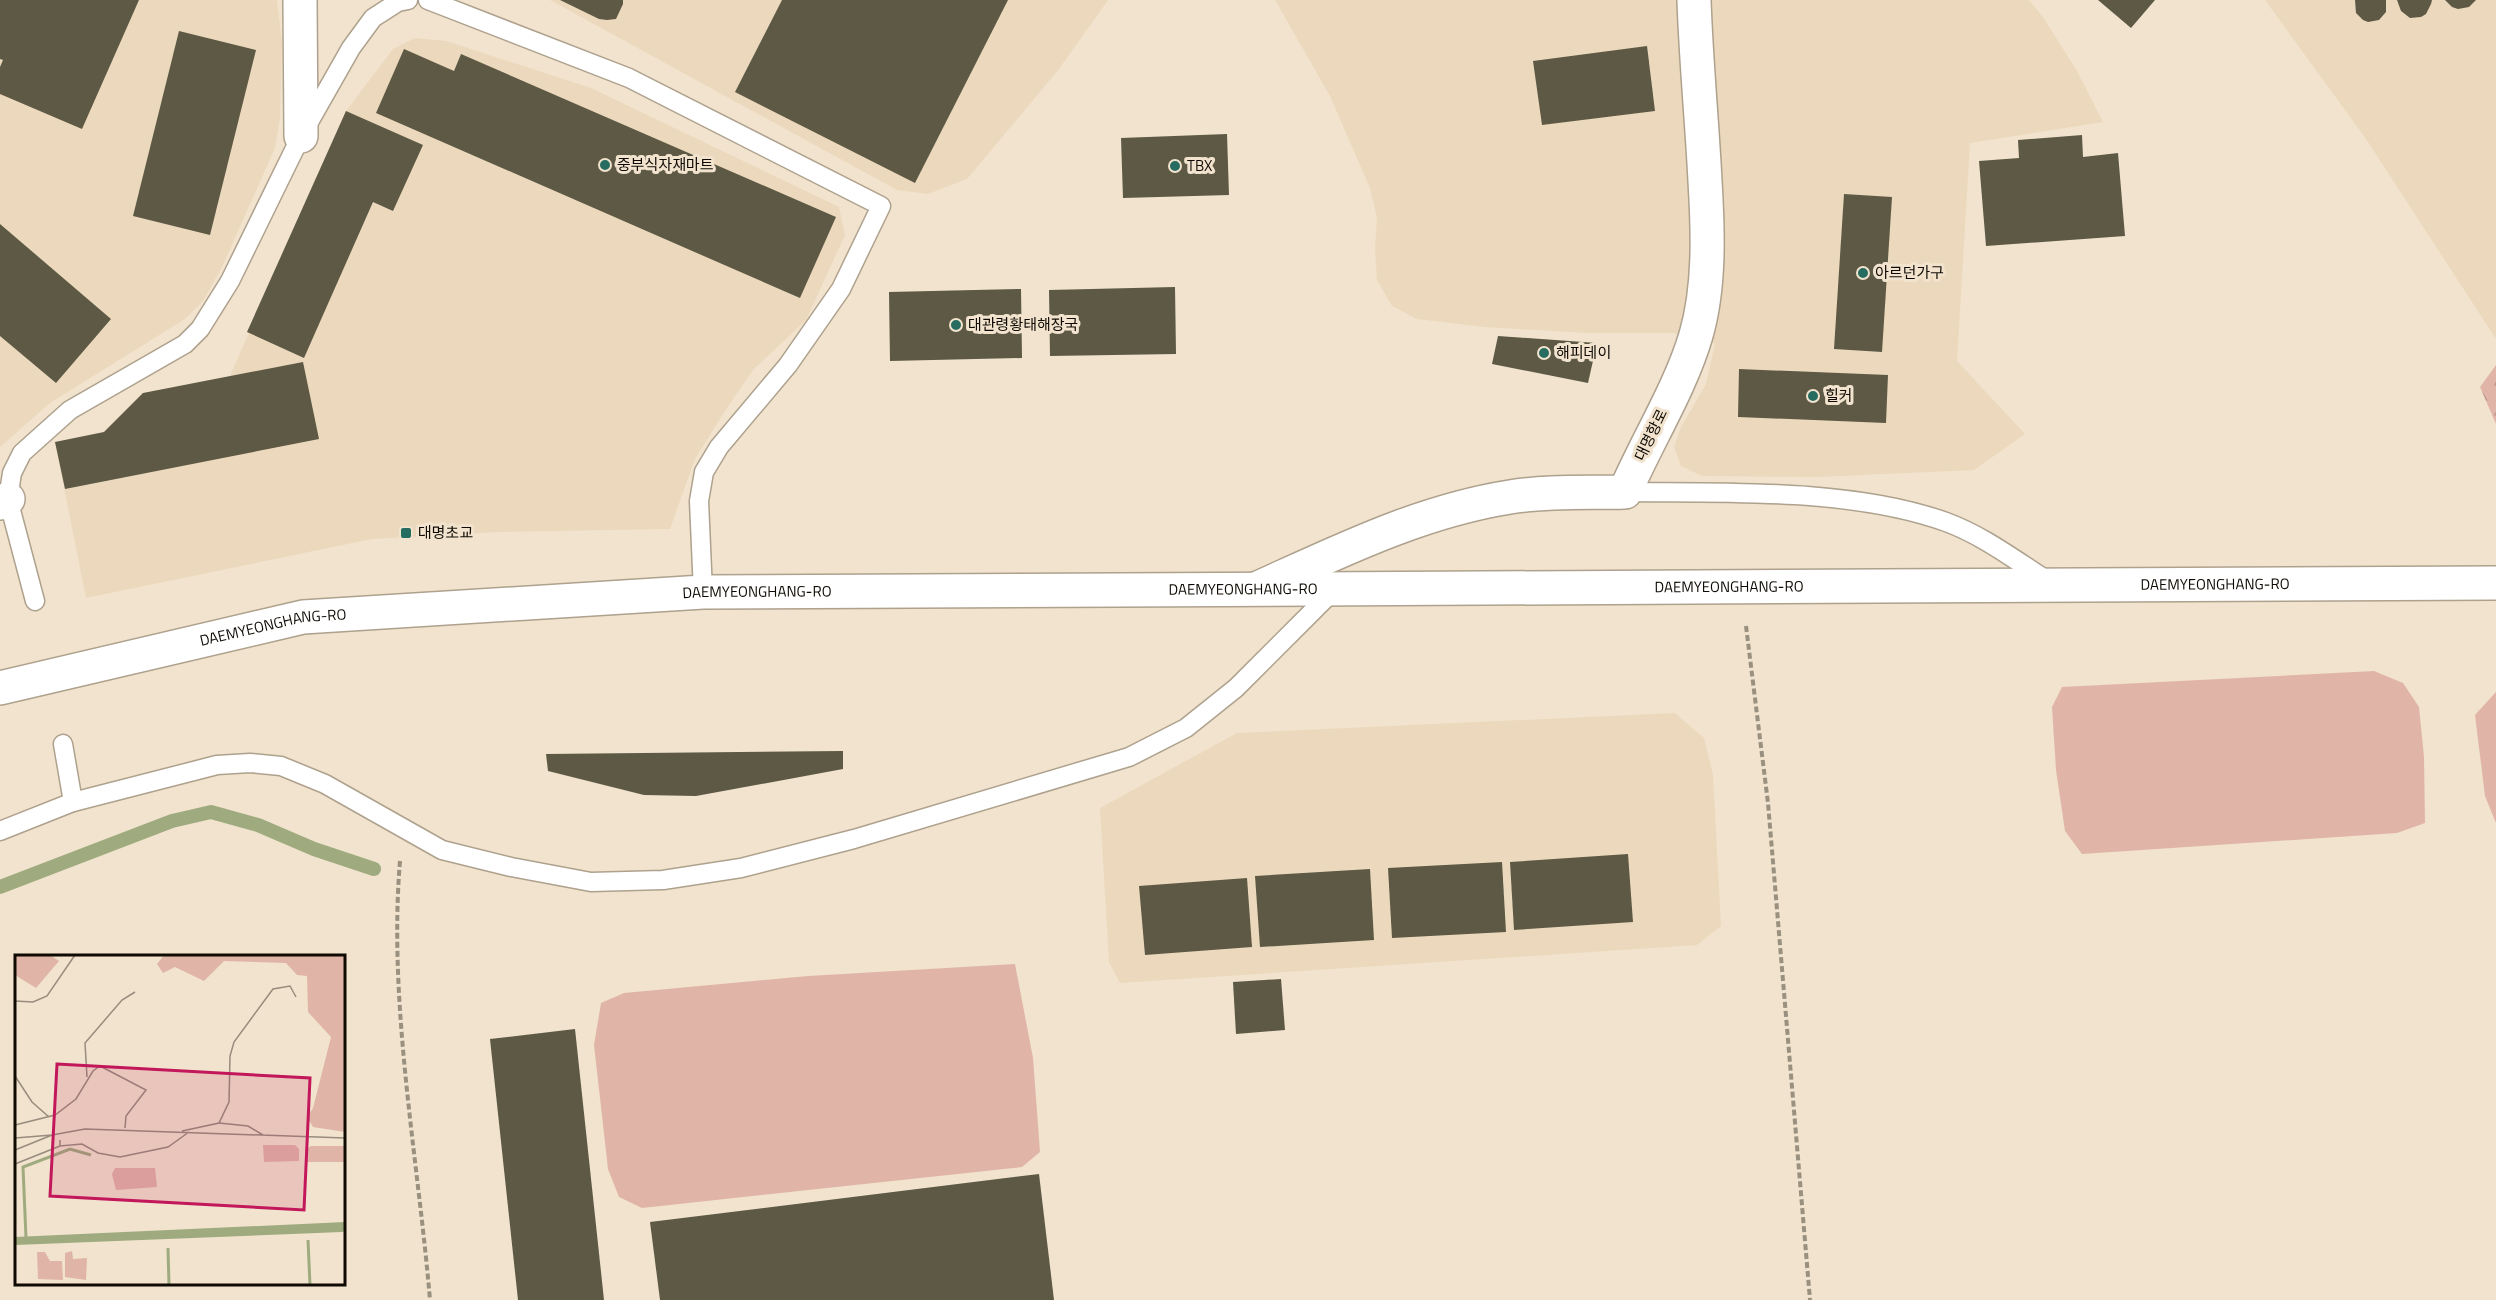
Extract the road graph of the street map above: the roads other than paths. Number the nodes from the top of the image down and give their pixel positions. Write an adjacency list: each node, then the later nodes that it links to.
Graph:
1 (300, 0): 5 (main road)
2 (408, 0): 5 (lane)
3 (428, 0): 12 (lane)
4 (1694, 0): 6 (main road, 대명항로)
5 (302, 136): 7 (lane)
6 (1624, 492): 9 (lane); 10 (main road)
7 (4, 501): 13 (lane)
8 (2496, 583): 9 (main road, DAEMYEONGHANG-RO)
9 (2054, 586): 11 (main road, DAEMYEONGHANG-RO)
10 (1258, 588): 11 (main road, DAEMYEONGHANG-RO); 12 (main road, DAEMYEONGHANG-RO)
11 (1337, 588): 16 (lane)
12 (703, 592): 14 (main road, DAEMYEONGHANG-RO)
13 (35, 601)
14 (0, 688)
15 (63, 744): 16 (lane)
16 (74, 802): 17 (lane)
17 (0, 831)

